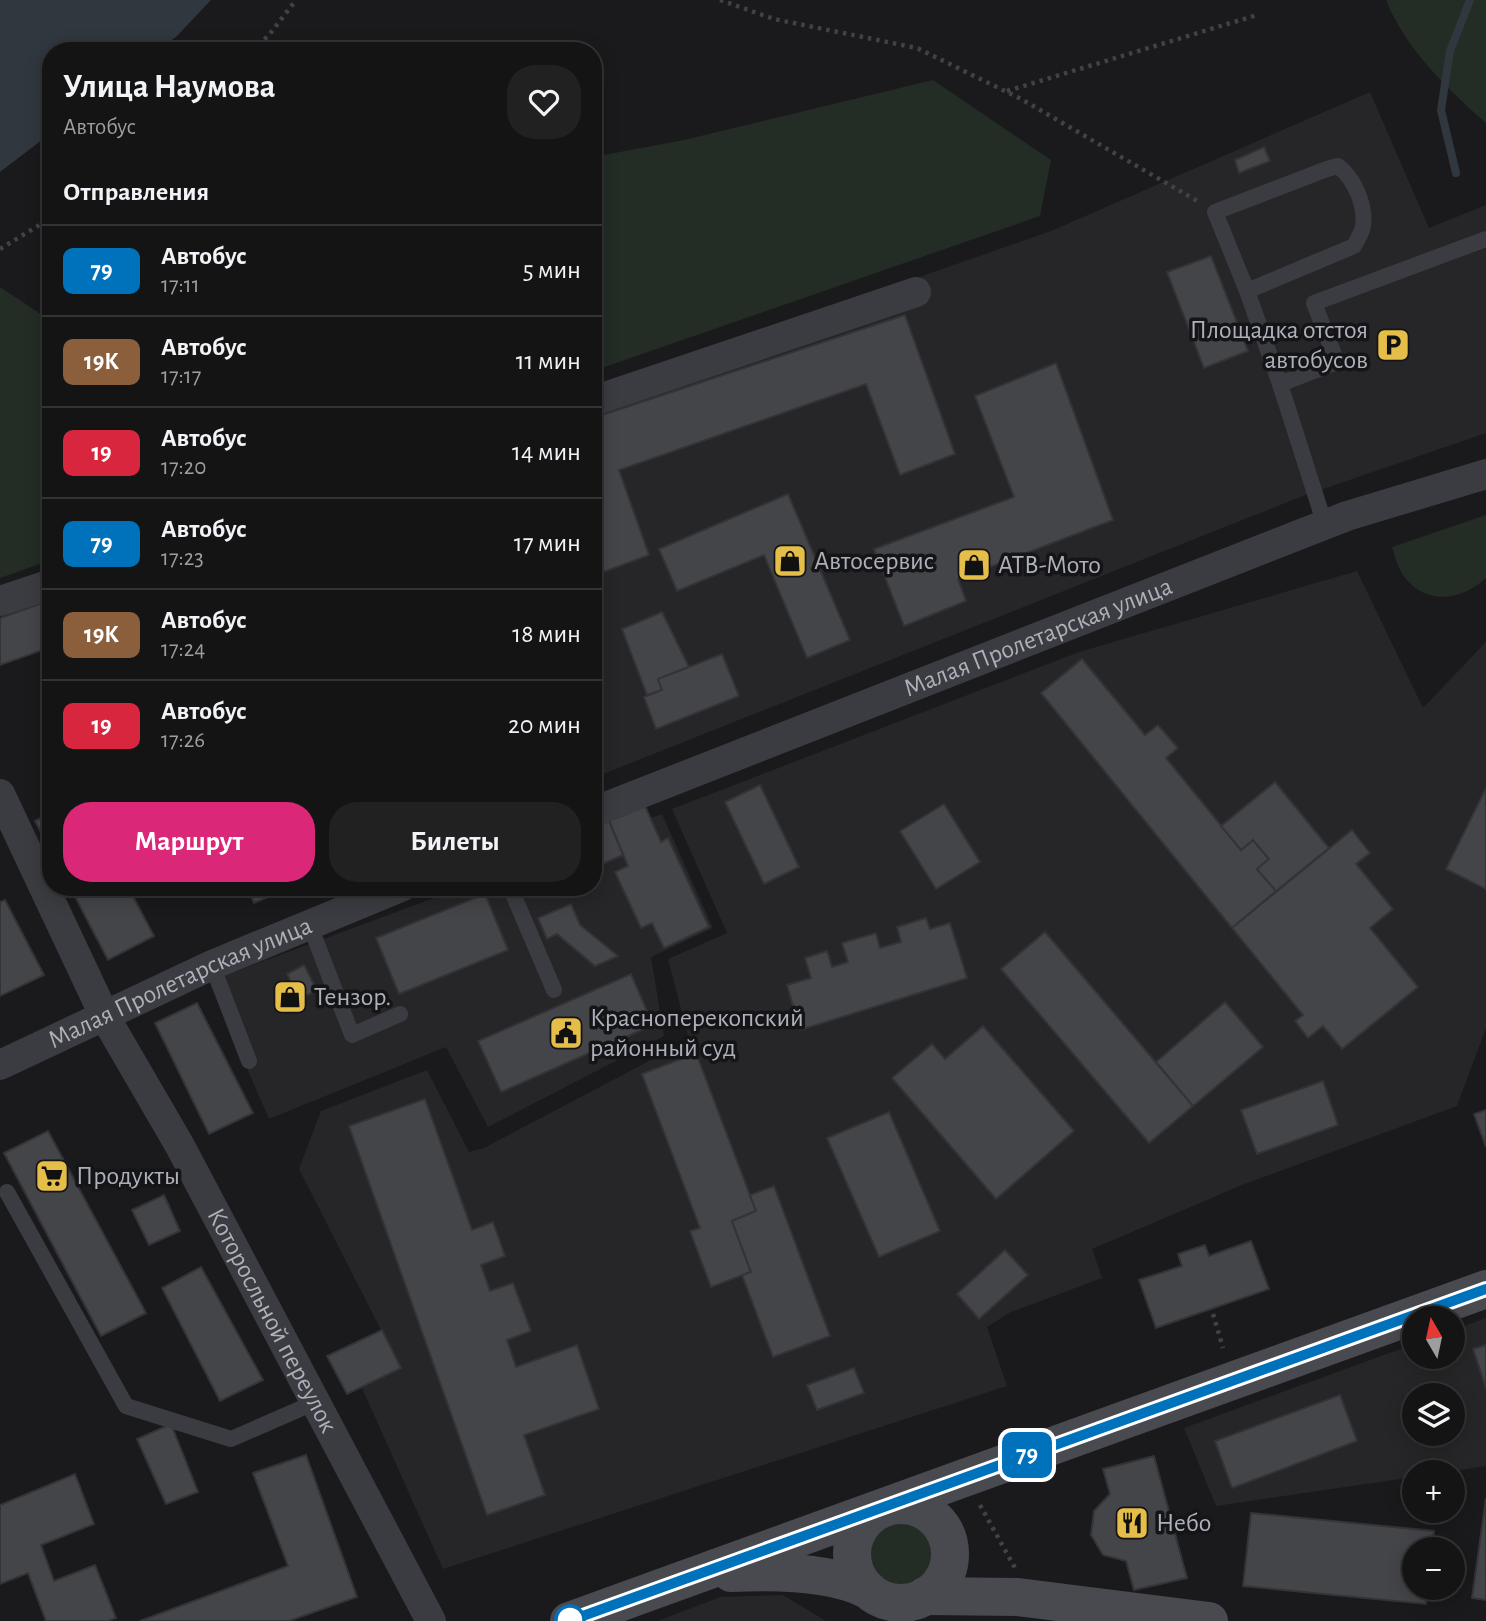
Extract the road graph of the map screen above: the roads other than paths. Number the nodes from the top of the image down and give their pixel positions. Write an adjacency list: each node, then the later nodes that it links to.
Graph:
1 (1486, 239): 4 (lane)
2 (1247, 290): 2 (lane); 4 (lane)
3 (916, 292): 5 (street)
4 (1280, 384): 7 (lane)
5 (602, 398)
6 (1486, 474): 7 (street, Малая Пролетарская улица)
7 (1325, 525): 11 (street, Малая Пролетарская улица)
8 (42, 586): 9 (street)
9 (0, 601)
10 (0, 794): 12 (street, Которосльной переулок)
11 (602, 808)
12 (42, 882)
13 (48, 896): 20 (street, Которосльной переулок)
14 (378, 896): 16 (street, Малая Пролетарская улица)
15 (514, 896): 18 (lane)
16 (309, 923): 17 (street, Малая Пролетарская улица); 19 (lane)
17 (212, 965): 20 (street, Малая Пролетарская улица); 21 (lane)
18 (554, 990)
19 (400, 1014)
20 (106, 1017): 22 (street, Малая Пролетарская улица); 25 (street, Которосльной переулок)
21 (248, 1061)
22 (0, 1065)
23 (8, 1192): 25 (lane)
24 (1486, 1289): 26 (main road)
25 (316, 1402): 33 (street, Которосльной переулок)
26 (1000, 1465): 27 (main road); 28 (main road)
27 (883, 1508): 28 (main road); 29 (main road); 31 (main road)
28 (949, 1545): 30 (main road); 32 (main road)
29 (691, 1578): 31 (main road); 34 (main road)
30 (1018, 1597): 32 (main road); 35 (main road)
31 (875, 1602): 32 (main road)
32 (918, 1606)
33 (432, 1621)
34 (569, 1621)
35 (1209, 1621)

